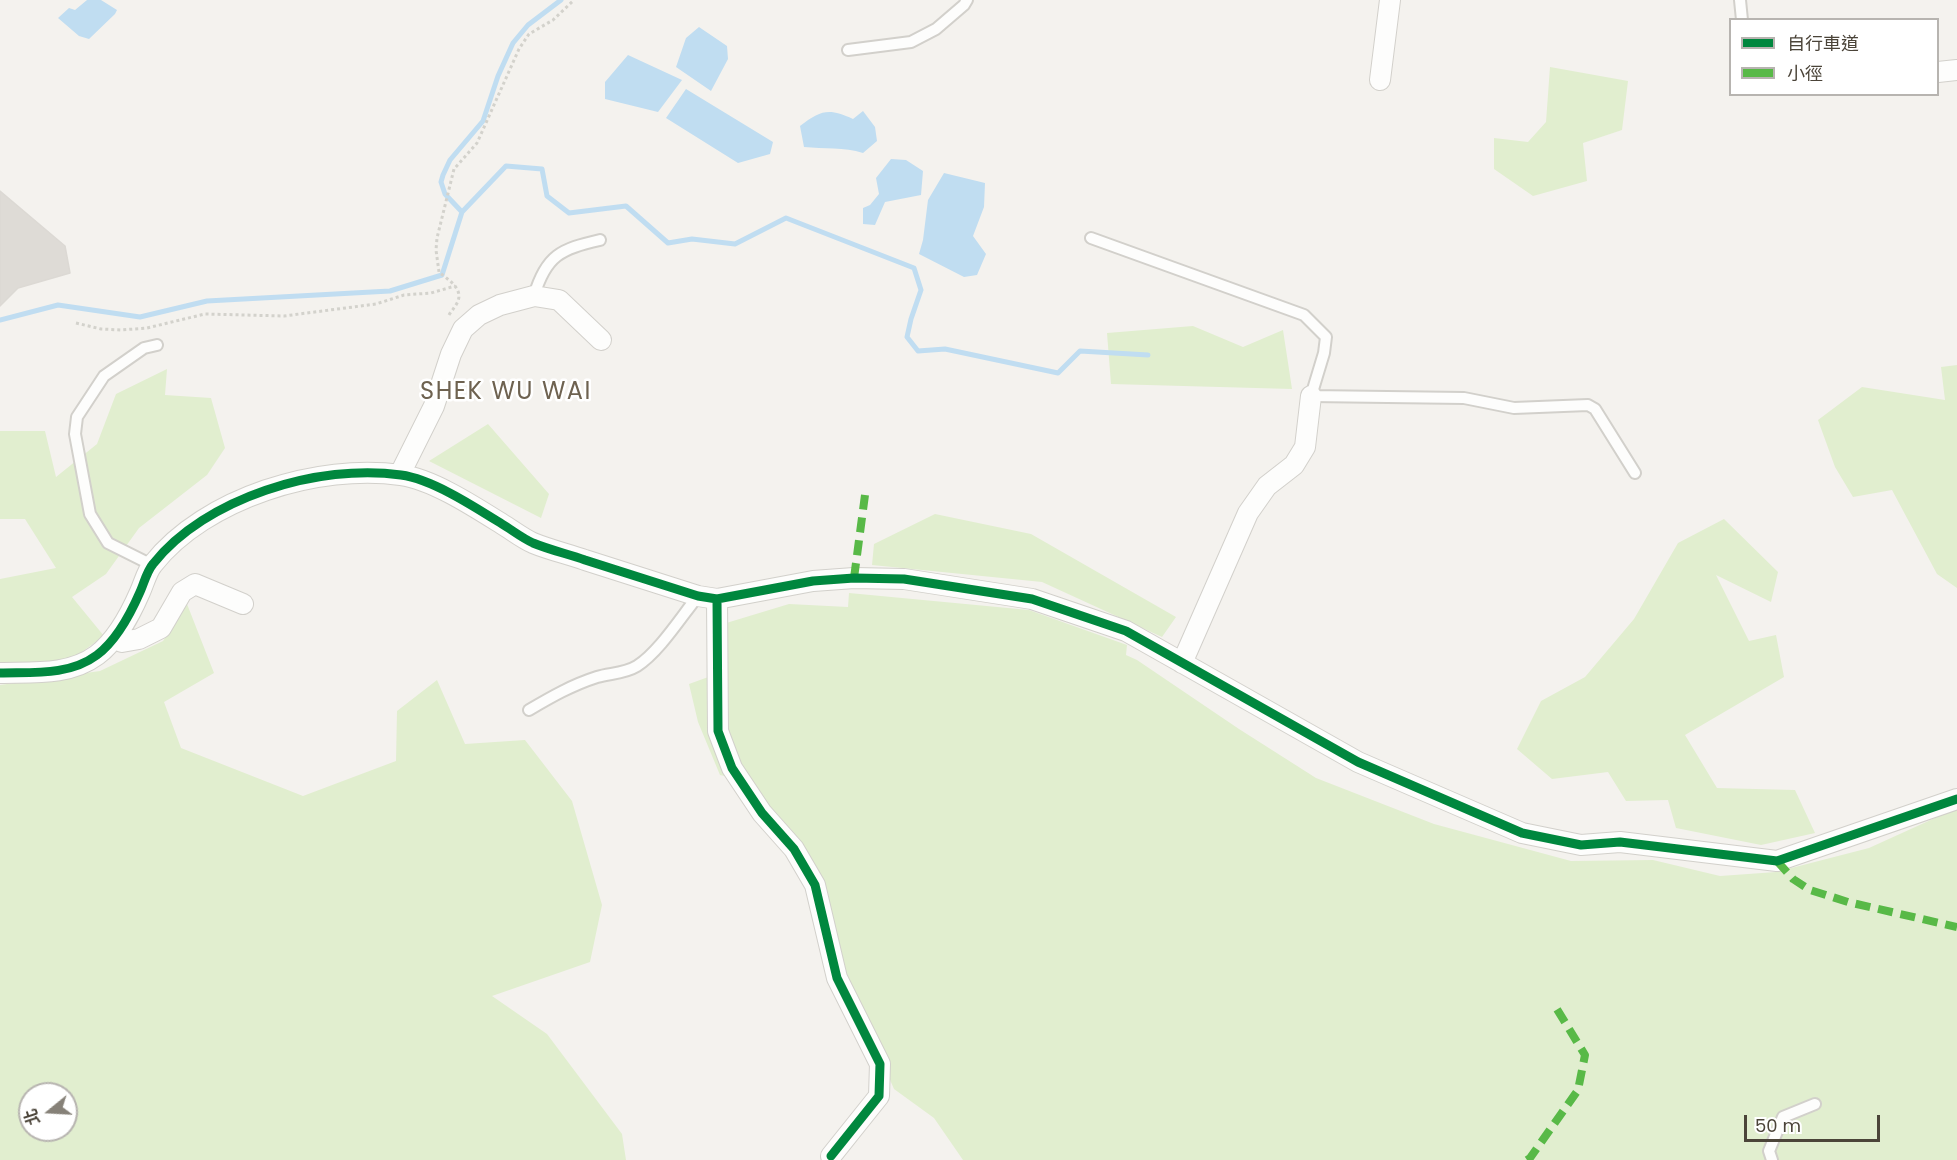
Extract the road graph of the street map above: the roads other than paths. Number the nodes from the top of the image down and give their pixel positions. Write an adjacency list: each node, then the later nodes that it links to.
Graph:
1 (967, 0): 5 (lane)
2 (1390, 0): 8 (street)
3 (1740, 0): 4 (lane)
4 (1742, 18)
5 (848, 50)
6 (1957, 70): 7 (street)
7 (1939, 72)
8 (1380, 80)
9 (1091, 238): 14 (lane)
10 (600, 240): 11 (lane)
11 (534, 296): 12 (street); 16 (street)
12 (601, 340)
13 (157, 345): 17 (lane)
14 (1311, 396): 15 (lane); 21 (street)
15 (1635, 473)
16 (400, 474): 17 (street); 18 (street)
17 (152, 565): 20 (street)
18 (707, 597): 21 (street); 23 (lane); 26 (street)
19 (243, 604): 20 (street)
20 (114, 639): 22 (street)
21 (1182, 663): 24 (street)
22 (0, 674)
23 (529, 710)
24 (1957, 799)
25 (1815, 1104): 27 (lane)
26 (831, 1156)
27 (1772, 1160)

